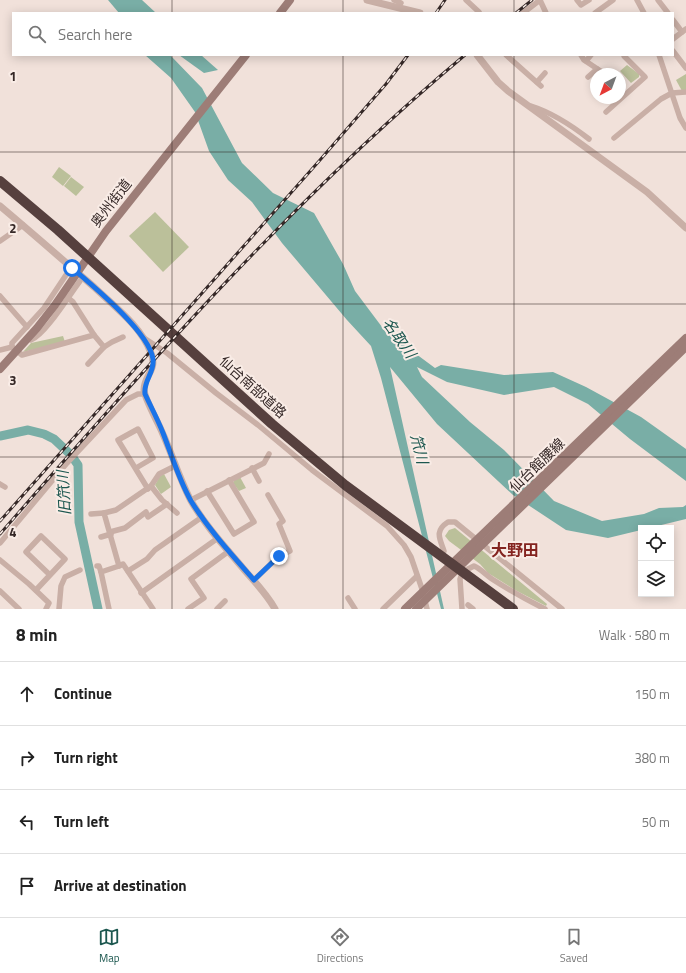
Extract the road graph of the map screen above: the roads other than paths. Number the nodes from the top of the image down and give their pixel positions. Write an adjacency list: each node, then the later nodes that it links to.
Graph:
1 (290, 0): 11 (main road)
2 (367, 0): 12 (street)
3 (394, 0): 10 (street)
4 (466, 0): 13 (street)
5 (576, 0): 6 (street)
6 (589, 0)
7 (613, 0): 16 (street)
8 (637, 0): 17 (street)
9 (658, 0): 18 (street)
10 (401, 3)
11 (281, 12)
12 (416, 12)
13 (479, 12)
14 (524, 12): 15 (street)
15 (546, 12)
16 (596, 12)
17 (643, 12)
18 (667, 12)
19 (674, 21): 20 (street)
20 (684, 30): 21 (street)
21 (674, 38)
22 (674, 52): 32 (street)
23 (245, 56): 48 (main road, 奥州街道)
24 (478, 56): 38 (street)
25 (507, 56): 33 (street)
26 (582, 56): 30 (street)
27 (590, 56): 30 (street)
28 (624, 56): 36 (street)
29 (659, 56): 35 (street)
30 (586, 61): 31 (street)
31 (596, 68)
32 (686, 68)
33 (545, 73)
34 (686, 92): 35 (street)
35 (672, 93): 40 (street); 41 (street)
36 (626, 94)
37 (615, 104): 39 (street)
38 (529, 105): 42 (street); 46 (street)
39 (606, 112)
40 (686, 128)
41 (614, 138)
42 (589, 139)
43 (0, 181): 86 (highway, 仙台南部道路)
44 (0, 206): 45 (street)
45 (23, 225): 47 (street); 48 (street)
46 (686, 228)
47 (0, 241)
48 (78, 270): 55 (street); 56 (main road, 奥州街道)
49 (68, 272): 53 (street)
50 (80, 281): 52 (street)
51 (0, 296): 53 (street)
52 (68, 298): 54 (street); 56 (street)
53 (27, 327): 61 (street)
54 (94, 335): 59 (street); 61 (street)
55 (142, 336): 65 (street); 93 (street)
56 (28, 337): 61 (main road, 奥州街道)
57 (123, 337): 59 (street)
58 (686, 338): 101 (main road, 仙台館腰線)
59 (104, 347): 63 (street)
60 (686, 347): 101 (main road, 仙台館腰線)
61 (14, 349): 62 (street); 64 (main road, 奥州街道)
62 (0, 350)
63 (88, 364)
64 (0, 369)
65 (145, 394): 67 (street); 84 (street)
66 (269, 454): 69 (street)
67 (175, 466): 72 (street); 75 (street)
68 (136, 468): 68 (street); 72 (street)
69 (252, 468): 70 (street); 71 (street)
70 (229, 480): 73 (street); 73 (street)
71 (259, 481)
72 (150, 487): 76 (street); 77 (street)
73 (207, 491): 75 (street)
74 (268, 495): 95 (street)
75 (191, 500): 80 (street)
76 (167, 504): 78 (street); 81 (street)
77 (104, 513): 79 (street); 81 (street)
78 (177, 513)
79 (90, 514)
80 (202, 517): 83 (street); 91 (street)
81 (111, 533): 82 (street); 88 (street)
82 (101, 536)
83 (218, 538): 85 (street); 98 (street)
84 (0, 543)
85 (229, 551): 95 (street); 108 (street)
86 (444, 555): 116 (highway, 仙台南部道路); 118 (street)
87 (0, 560): 96 (street)
88 (119, 566): 91 (street); 106 (street)
89 (80, 570): 105 (street)
90 (466, 570): 117 (street)
91 (128, 571): 98 (street)
92 (50, 575): 92 (street); 96 (street)
93 (418, 576): 101 (street); 112 (street)
94 (461, 576): 114 (street)
95 (254, 580): 110 (street)
96 (36, 590): 104 (street)
97 (0, 591): 103 (street)
98 (141, 593): 107 (street)
99 (225, 601): 109 (street)
100 (349, 601): 111 (street)
101 (421, 604): 113 (main road, 仙台館腰線)
102 (468, 605): 115 (street)
103 (19, 609)
104 (46, 609)
105 (59, 609)
106 (109, 609)
107 (153, 609)
108 (188, 609)
109 (217, 609)
110 (275, 609)
111 (355, 609)
112 (384, 609)
113 (405, 609)
114 (462, 609)
115 (473, 609)
116 (514, 609)
117 (545, 609)
118 (562, 609)

